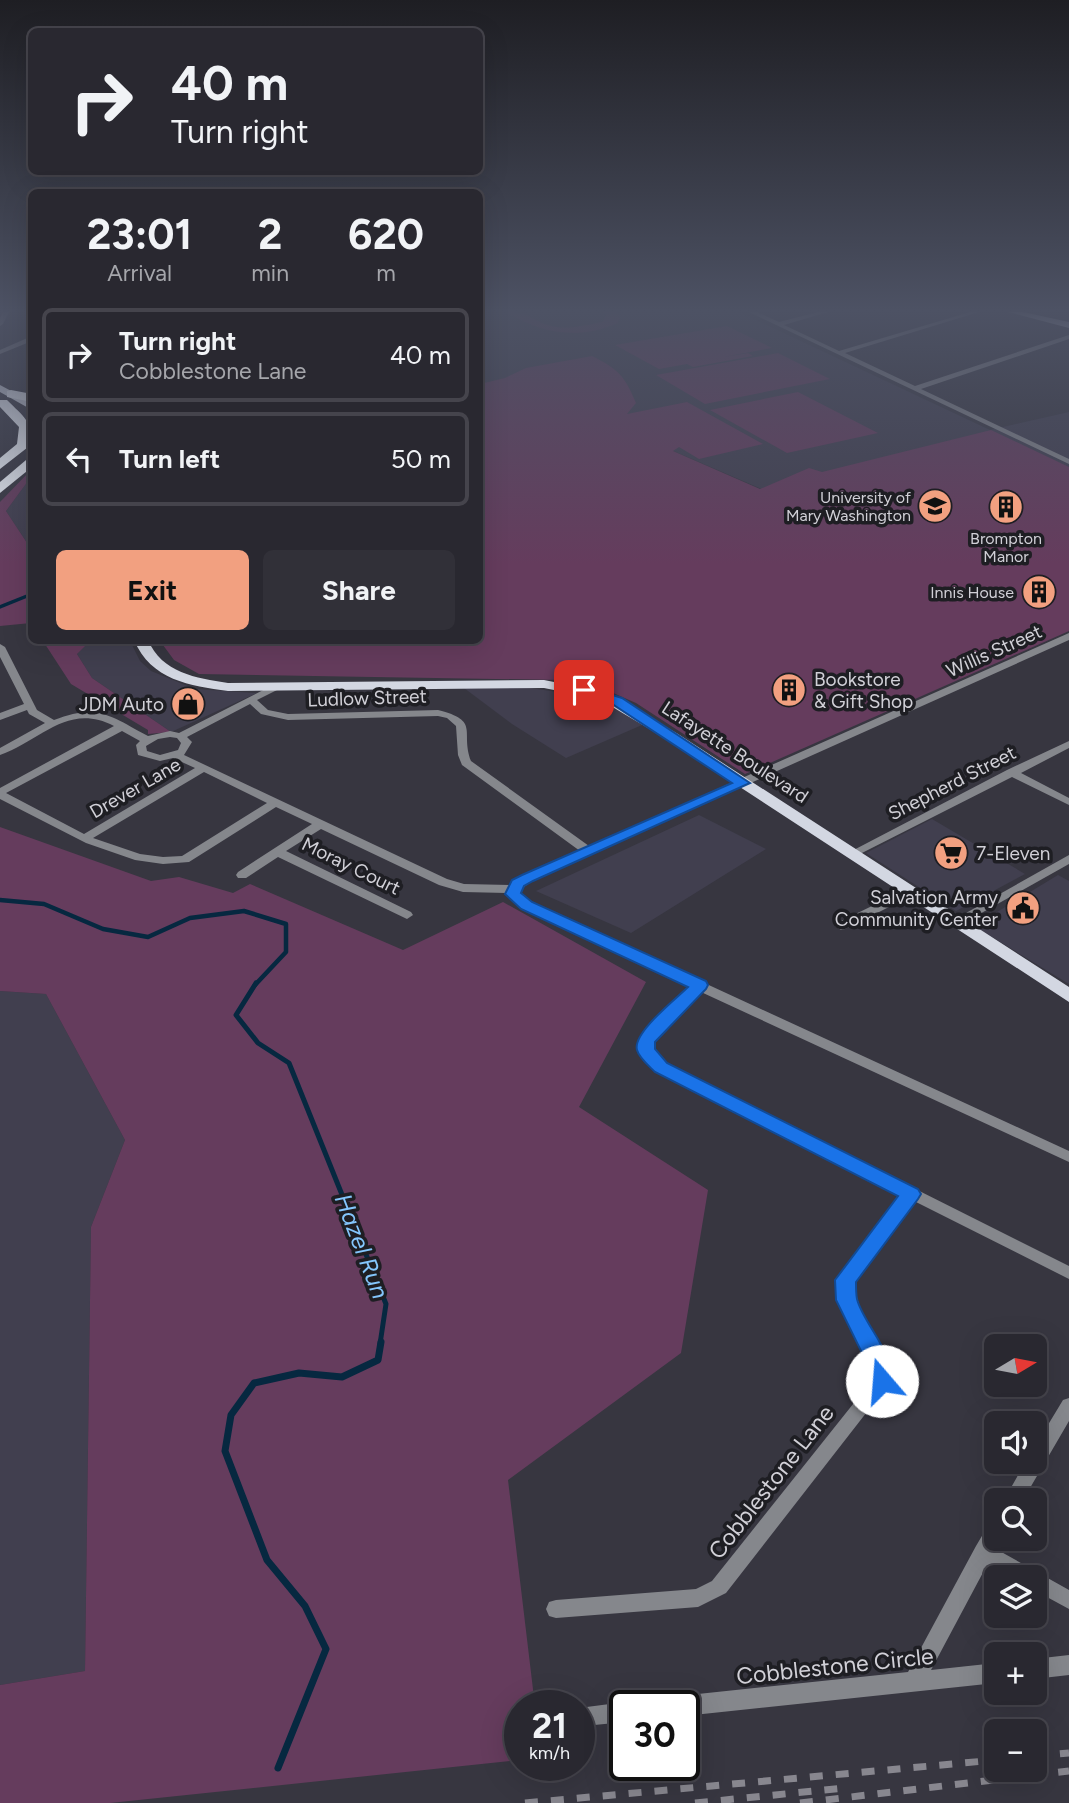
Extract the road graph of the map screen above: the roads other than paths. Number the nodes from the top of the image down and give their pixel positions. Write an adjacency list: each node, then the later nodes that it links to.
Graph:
1 (930, 396): 8 (street)
2 (3, 397): 3 (highway); 4 (main road); 5 (main road); 6 (highway)
3 (28, 398)
4 (28, 406)
5 (28, 416)
6 (27, 441): 9 (highway)
7 (28, 462): 11 (highway)
8 (1069, 462)
9 (0, 465)
10 (28, 466): 11 (highway)
11 (14, 475): 12 (highway)
12 (0, 489)
13 (1068, 637): 29 (street, Willis Street)
14 (143, 644): 16 (main road, Lafayette Boulevard)
15 (0, 647): 18 (street)
16 (273, 688): 17 (street); 29 (main road, Lafayette Boulevard)
17 (252, 701): 22 (street); 36 (street, Ludlow Street)
18 (30, 705): 19 (street); 20 (street)
19 (0, 717)
20 (54, 724): 21 (street); 25 (street)
21 (121, 727): 23 (street); 30 (street)
22 (180, 736): 23 (street); 26 (street)
23 (147, 740): 26 (street)
24 (1069, 744): 28 (street, Shepherd Street)
25 (0, 752)
26 (176, 755): 27 (street)
27 (203, 768): 31 (street); 34 (street, Drever Lane)
28 (1011, 772): 32 (street); 37 (street, Shepherd Street)
29 (743, 783): 36 (street, Willis Street); 37 (main road, Lafayette Boulevard)
30 (0, 793): 34 (street)
31 (276, 802): 33 (street); 34 (street)
32 (1069, 802)
33 (322, 823): 35 (street); 40 (street)
34 (85, 838)
35 (278, 852): 39 (street); 42 (street, Moray Court)
36 (589, 852): 40 (street, Willis Street)
37 (852, 854): 41 (main road, Lafayette Boulevard)
38 (1069, 859): 43 (street)
39 (242, 875)
40 (514, 889): 45 (street)
41 (909, 892): 43 (main road, Lafayette Boulevard); 44 (street)
42 (407, 915)
43 (956, 922): 46 (main road, Lafayette Boulevard)
44 (841, 926)
45 (700, 985): 47 (street); 48 (street)
46 (1069, 996)
47 (1069, 1157)
48 (911, 1194): 49 (street); 56 (street, Cobblestone Lane)
49 (1069, 1273)
50 (1069, 1405): 51 (street)
51 (1020, 1488)
52 (983, 1552): 53 (street); 60 (street)
53 (1006, 1565)
54 (1047, 1587): 55 (street)
55 (1069, 1600)
56 (556, 1609)
57 (1069, 1665): 58 (street)
58 (1047, 1668)
59 (984, 1674): 60 (street, Cobblestone Circle)
60 (914, 1682): 61 (street, Cobblestone Circle)
61 (700, 1704)

